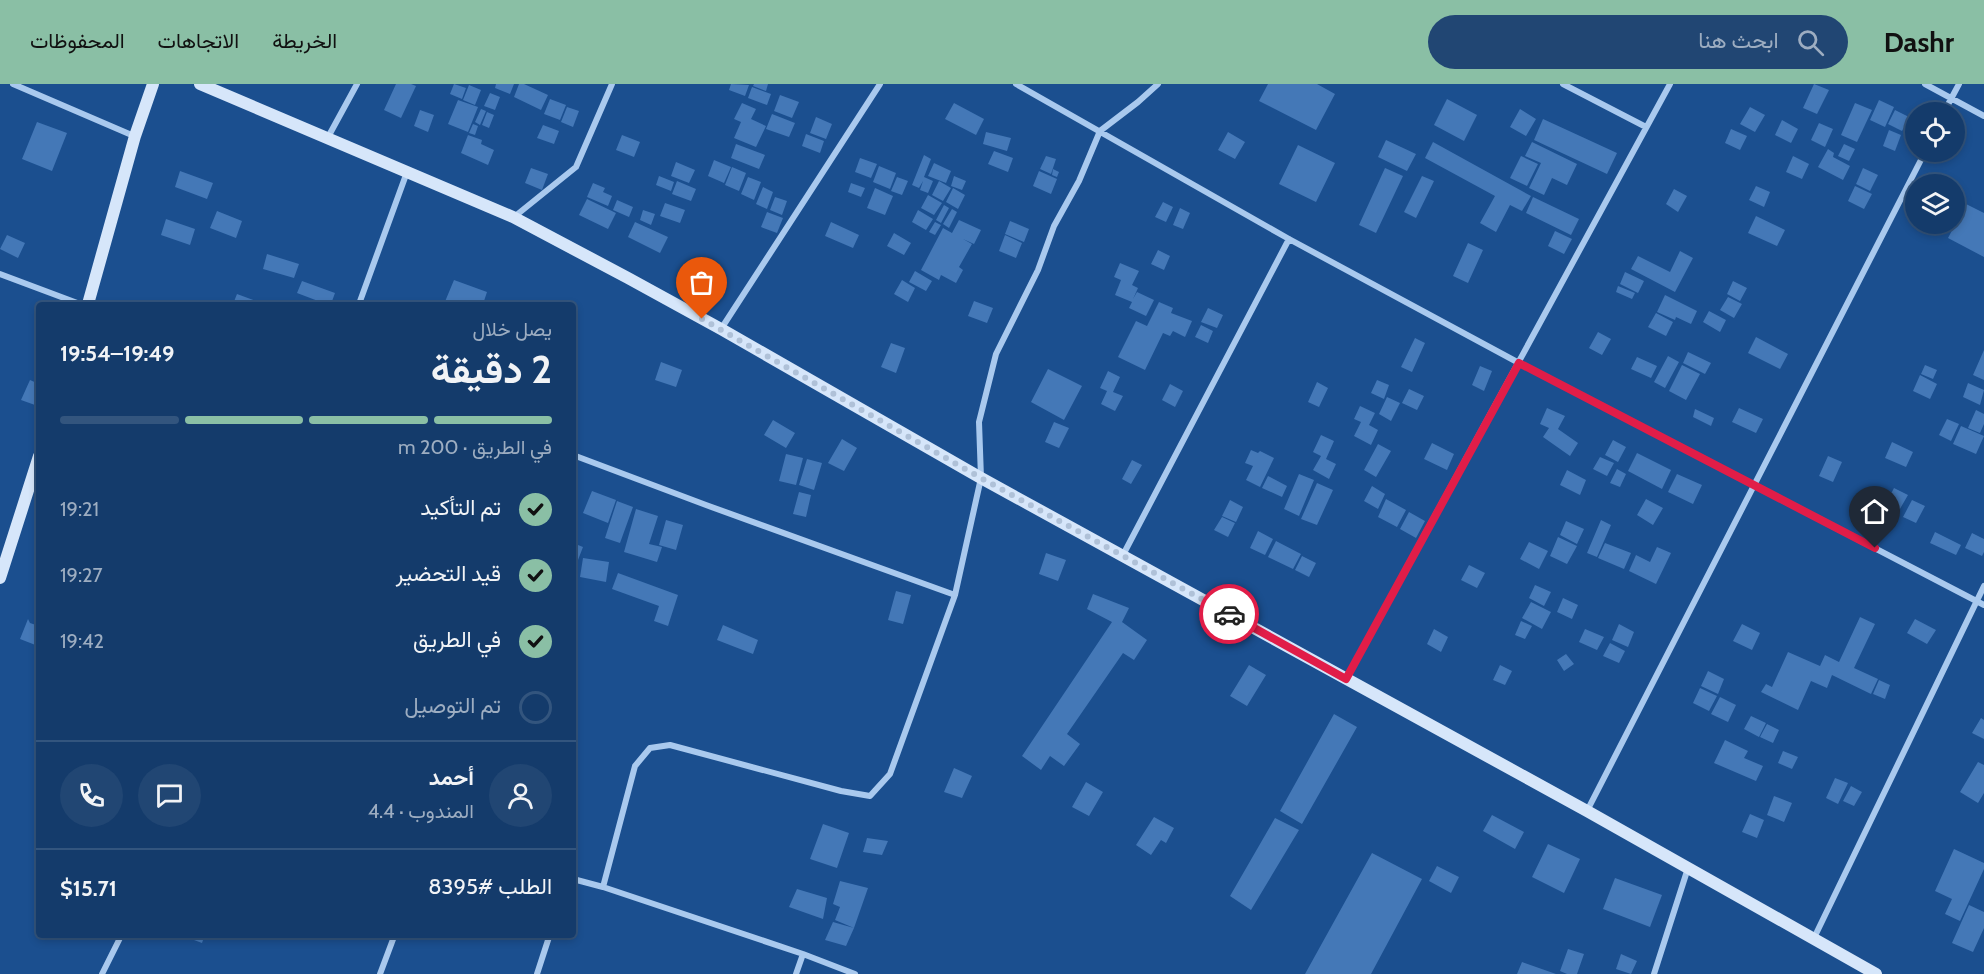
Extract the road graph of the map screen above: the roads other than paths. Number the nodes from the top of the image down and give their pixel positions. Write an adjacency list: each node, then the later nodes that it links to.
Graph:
1 (13, 84): 18 (street)
2 (153, 84): 18 (street)
3 (200, 84): 19 (street)
4 (357, 84): 19 (street)
5 (612, 84): 22 (street)
6 (880, 84): 28 (street)
7 (1016, 84): 17 (street)
8 (1158, 84): 17 (street)
9 (1563, 84): 16 (street)
10 (1670, 84): 16 (street)
11 (1925, 84): 13 (street)
12 (1959, 84): 13 (street)
13 (1952, 98): 14 (street); 15 (street)
14 (1950, 102)
15 (1984, 116)
16 (1646, 127): 29 (street)
17 (1100, 131): 23 (street); 32 (street)
18 (135, 136): 26 (street)
19 (327, 139): 21 (street)
20 (1920, 162): 33 (street)
21 (407, 172): 22 (street); 27 (street)
22 (513, 217): 28 (street)
23 (1290, 239): 29 (street); 34 (street)
24 (0, 274): 25 (street)
25 (75, 302)
26 (89, 302)
27 (360, 302)
28 (721, 329): 32 (street)
29 (1519, 363): 33 (street); 40 (street)
30 (576, 456): 37 (street)
31 (36, 465): 35 (street)
32 (981, 478): 34 (street); 37 (street)
33 (1754, 484): 38 (street); 41 (street)
34 (1123, 555): 40 (street)
35 (0, 578)
36 (1984, 586): 38 (street)
37 (955, 595): 44 (street)
38 (1976, 601): 39 (street); 48 (street)
39 (1984, 605)
40 (1346, 679): 41 (street)
41 (1587, 811): 42 (street)
42 (1688, 868): 48 (street); 55 (street)
43 (576, 880): 44 (street)
44 (603, 887): 49 (street)
45 (120, 938): 50 (street)
46 (394, 938): 51 (street)
47 (549, 938): 52 (street)
48 (1814, 938): 56 (street)
49 (803, 954): 53 (street); 54 (street)
50 (102, 974)
51 (380, 974)
52 (537, 974)
53 (796, 974)
54 (855, 974)
55 (1654, 974)
56 (1876, 974)

